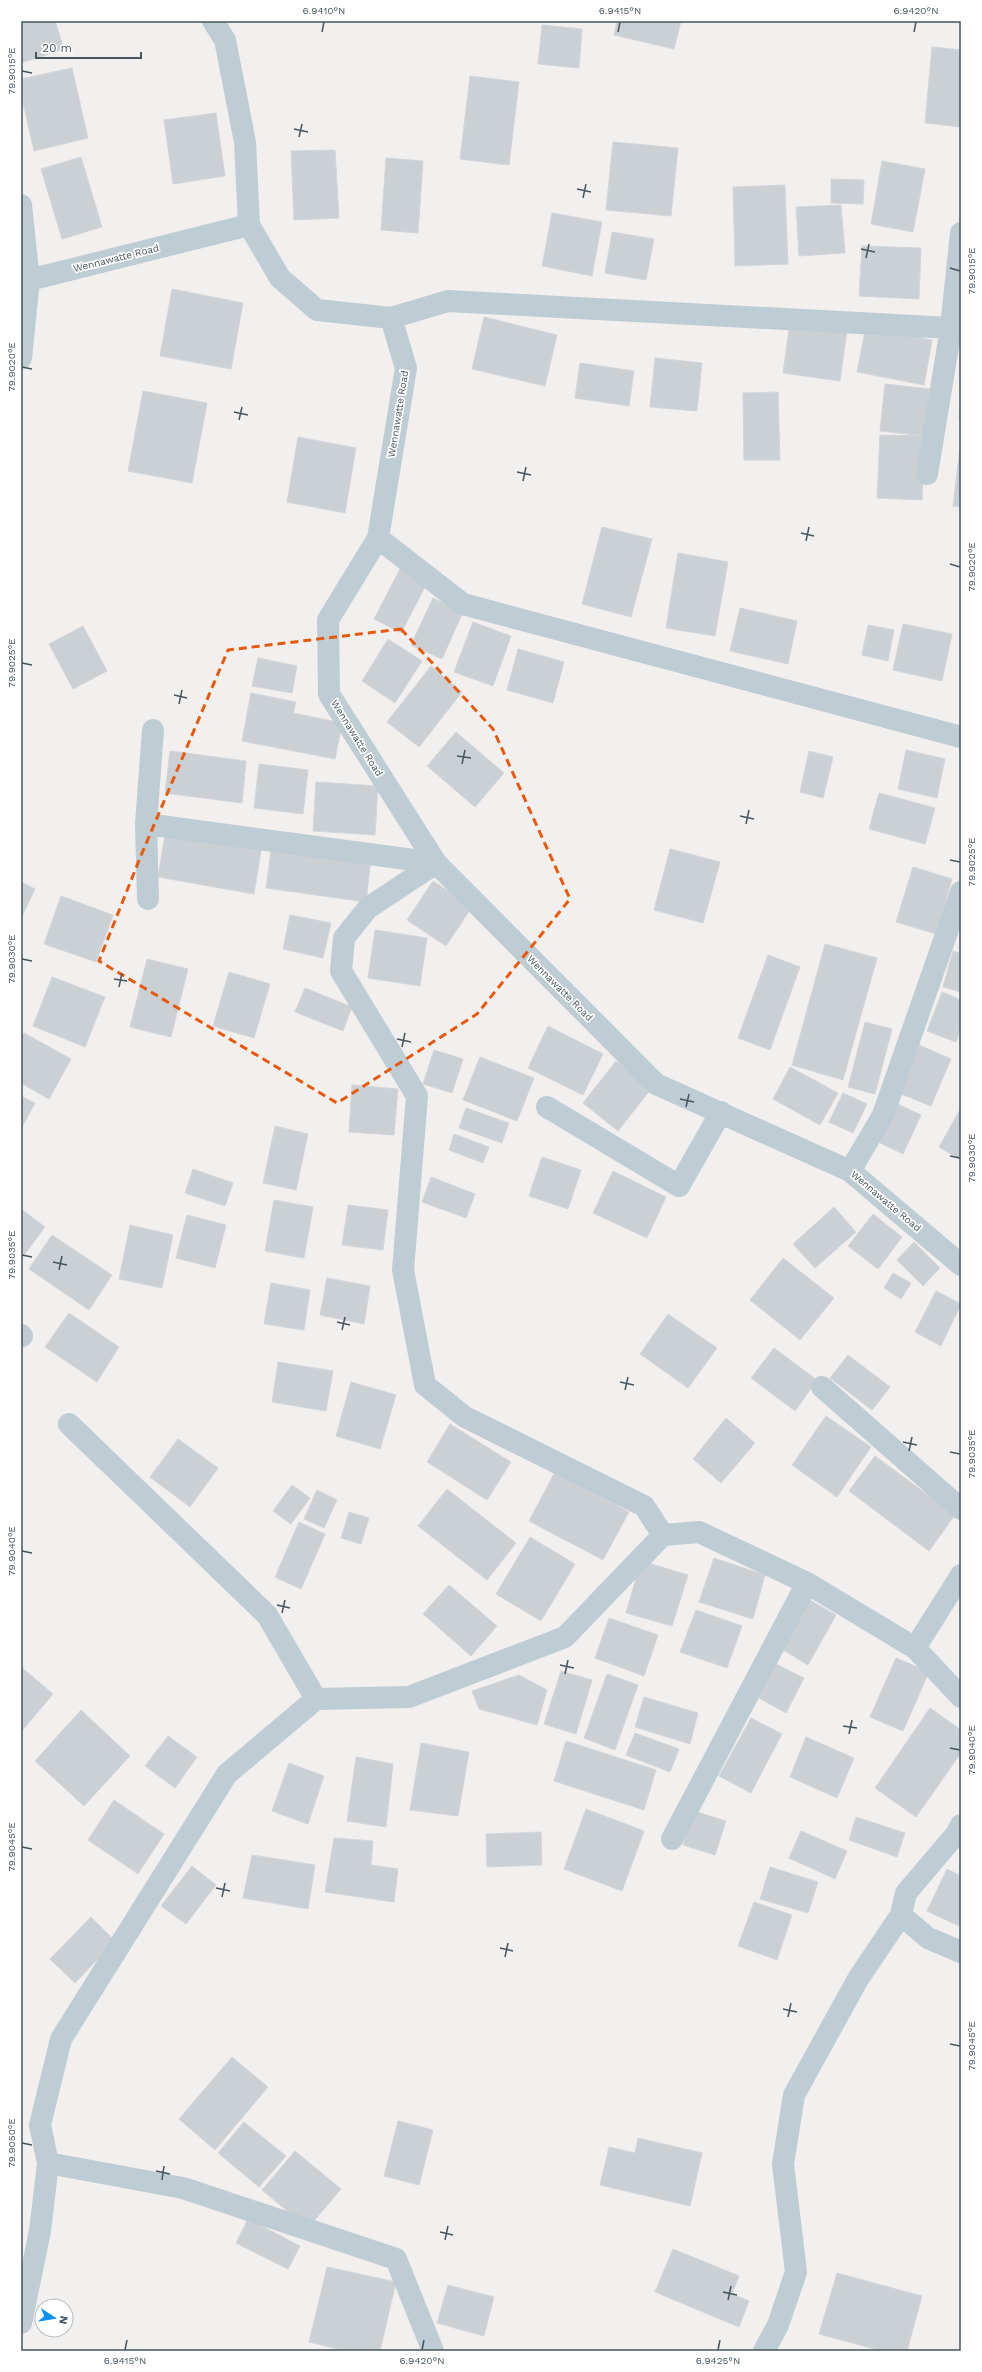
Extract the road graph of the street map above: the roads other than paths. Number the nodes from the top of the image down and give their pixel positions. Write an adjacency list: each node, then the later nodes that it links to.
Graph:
1 (213, 21): 3 (street)
2 (21, 205): 5 (street)
3 (250, 225): 5 (street, Wennawatte Road); 6 (street)
4 (961, 233): 7 (street)
5 (25, 280): 8 (street)
6 (391, 318): 7 (street); 10 (street, Wennawatte Road)
7 (951, 328): 9 (street)
8 (21, 358)
9 (927, 474)
10 (378, 538): 12 (street); 14 (street, Wennawatte Road)
11 (153, 730): 13 (street)
12 (961, 737)
13 (146, 824): 14 (street); 16 (street)
14 (436, 863): 18 (street, Wennawatte Road); 24 (street)
15 (961, 892): 19 (street)
16 (148, 899)
17 (547, 1107): 18 (street)
18 (721, 1112): 19 (street, Wennawatte Road)
19 (850, 1171): 20 (street, Wennawatte Road)
20 (961, 1265)
21 (822, 1387): 23 (street)
22 (69, 1424): 29 (street)
23 (961, 1509)
24 (663, 1535): 26 (street); 29 (street)
25 (961, 1574): 27 (street)
26 (807, 1583): 27 (street); 31 (street)
27 (915, 1648): 28 (street)
28 (961, 1697)
29 (316, 1699): 34 (street)
30 (961, 1825): 32 (street)
31 (672, 1839)
32 (901, 1916): 33 (street); 37 (street)
33 (961, 1952)
34 (48, 2163): 35 (street); 36 (street)
35 (21, 2323)
36 (433, 2351)
37 (764, 2351)

